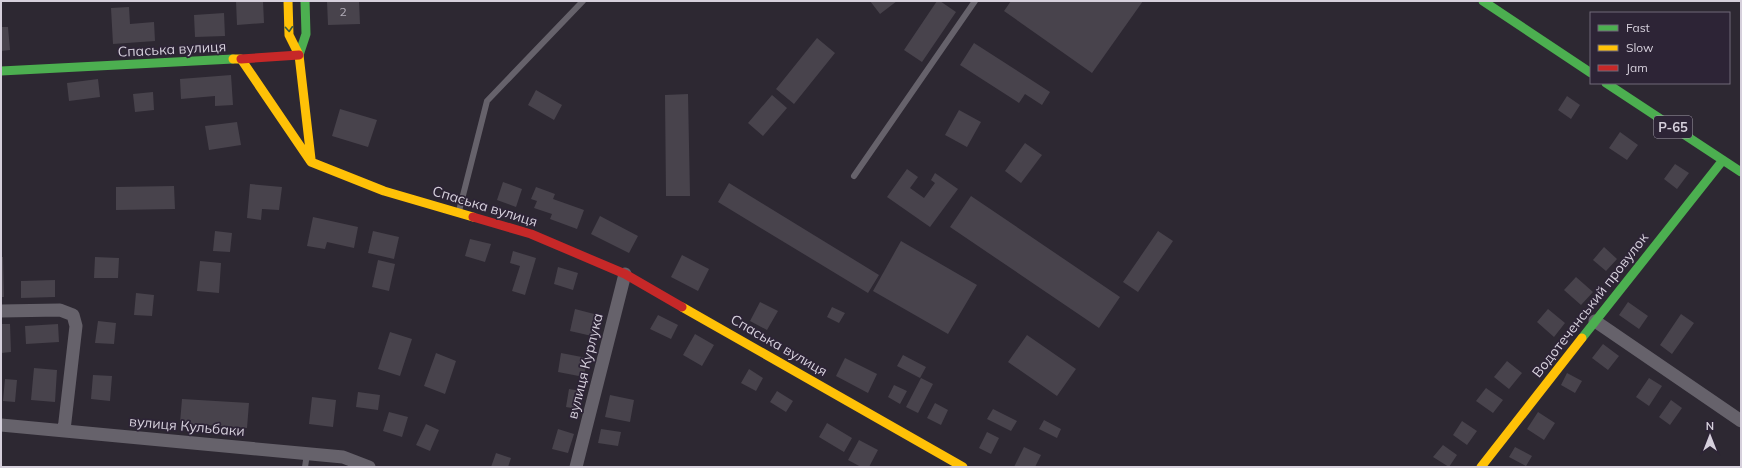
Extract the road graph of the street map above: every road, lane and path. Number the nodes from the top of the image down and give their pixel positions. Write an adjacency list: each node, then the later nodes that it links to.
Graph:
1 (288, 1): 6 (street, one-way to 6)
2 (305, 1): 6 (street)
3 (583, 1): 15 (lane)
4 (975, 1): 14 (lane)
5 (1483, 1): 9 (street)
6 (299, 54): 7 (street); 12 (street)
7 (241, 59): 8 (street, Спаська вулиця); 12 (street, Спаська вулиця)
8 (1, 71)
9 (1590, 72)
10 (1608, 84): 11 (street, Р-65)
11 (1723, 160): 13 (street, Р-65); 18 (street, Водотеченський провулок)
12 (312, 162): 15 (street, Спаська вулиця)
13 (1741, 172)
14 (854, 176)
15 (458, 213): 16 (street, Спаська вулиця)
16 (625, 274): 25 (street, вулиця Курлука); 26 (street, Спаська вулиця)
17 (1, 311): 21 (street)
18 (1595, 321): 19 (street); 27 (street, Водотеченський провулок)
19 (1741, 421)
20 (1, 425): 21 (street, вулиця Кульбаки)
21 (64, 430): 22 (street, вулиця Кульбаки)
22 (307, 454): 23 (lane); 24 (street, вулиця Кульбаки)
23 (305, 467)
24 (368, 467)
25 (576, 467)
26 (963, 467)
27 (1481, 467)

